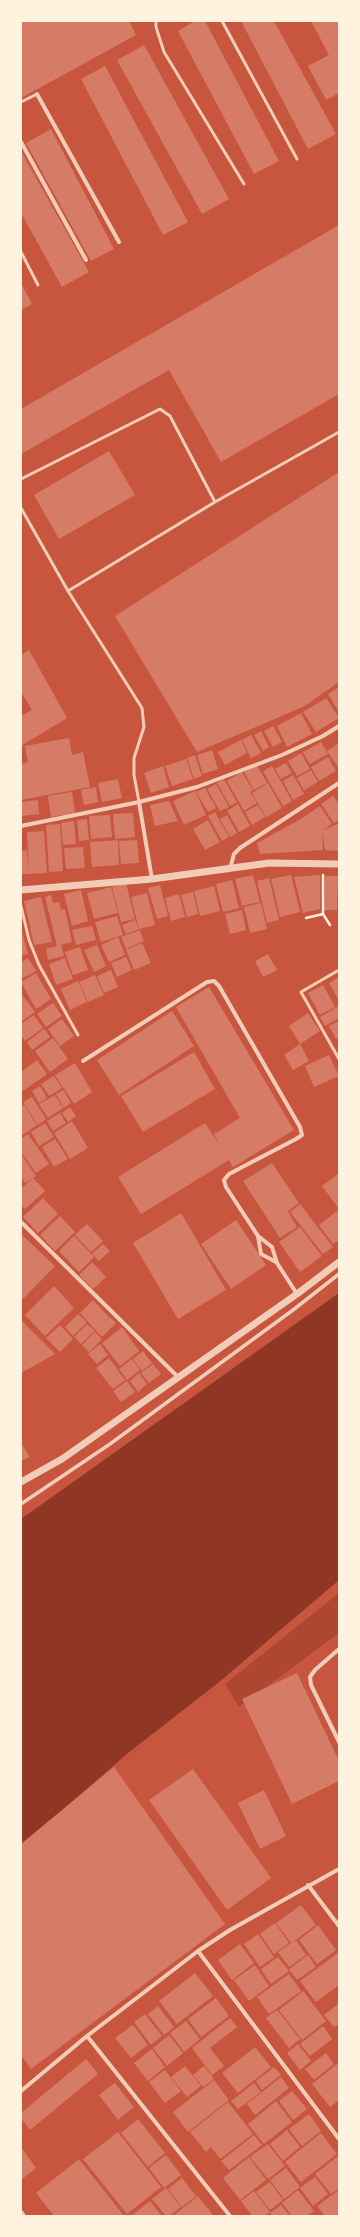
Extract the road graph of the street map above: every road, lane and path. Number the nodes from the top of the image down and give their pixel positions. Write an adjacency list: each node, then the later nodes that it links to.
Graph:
1 (156, 21): 7 (lane)
2 (222, 21): 6 (lane)
3 (36, 94): 4 (lane); 8 (street)
4 (21, 102)
5 (21, 142): 10 (street)
6 (297, 159)
7 (244, 184)
8 (119, 242)
9 (21, 252): 11 (lane)
10 (86, 260)
11 (38, 285)
12 (339, 432): 14 (lane)
13 (21, 479): 14 (lane)
14 (215, 502): 16 (lane)
15 (21, 508): 16 (lane)
16 (68, 591): 19 (lane)
17 (339, 726): 19 (street)
18 (339, 783): 23 (street)
19 (139, 802): 20 (street); 24 (street)
20 (21, 826)
21 (322, 862): 22 (street); 23 (street); 27 (path)
22 (339, 864)
23 (230, 869): 24 (street)
24 (152, 879): 25 (street)
25 (21, 890)
26 (21, 906): 31 (lane)
27 (323, 914): 28 (path); 29 (path)
28 (306, 918)
29 (330, 925)
30 (339, 970): 32 (lane)
31 (78, 1035)
32 (339, 1060)
33 (83, 1061): 35 (street)
34 (21, 1222): 40 (street)
35 (258, 1236): 37 (street); 37 (street)
36 (339, 1262): 39 (street)
37 (277, 1263): 39 (street)
38 (339, 1274): 42 (street)
39 (297, 1294): 40 (street)
40 (178, 1377): 41 (street)
41 (21, 1482)
42 (21, 1504)
43 (339, 1649): 44 (street)
44 (339, 1742)
45 (339, 1870): 46 (street)
46 (308, 1885): 47 (street); 48 (street)
47 (339, 1926)
48 (198, 1951): 49 (street); 51 (street)
49 (87, 2036): 50 (street); 54 (street)
50 (21, 2091)
51 (339, 2139)
52 (21, 2212): 53 (street)
53 (24, 2216)
54 (230, 2216)

